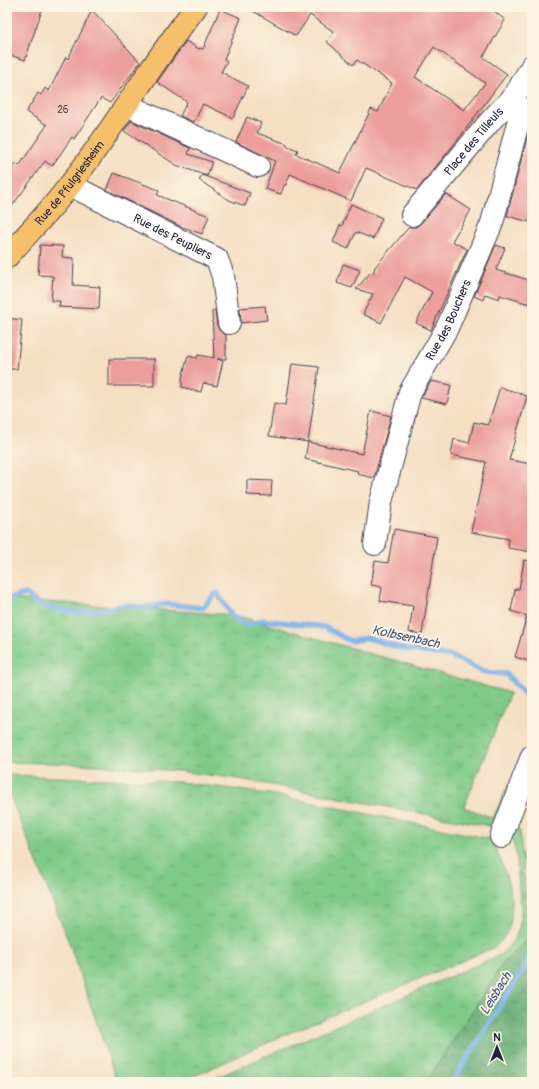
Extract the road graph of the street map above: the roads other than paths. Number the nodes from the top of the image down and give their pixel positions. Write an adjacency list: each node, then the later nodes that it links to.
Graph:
1 (196, 7): 4 (main road, Rue de Pfulgriesheim)
2 (532, 66): 3 (street, Place des Tilleuls)
3 (515, 95): 7 (street, Place des Tilleuls); 10 (street, Rue des Bouchers)
4 (127, 105): 5 (street); 6 (main road, Rue de Pfulgriesheim)
5 (258, 166)
6 (70, 185): 8 (main road, Rue de Pfulgriesheim); 9 (street, Rue des Peupliers)
7 (412, 215)
8 (7, 256)
9 (229, 322)
10 (375, 544)
11 (532, 756): 12 (street)
12 (501, 837)

